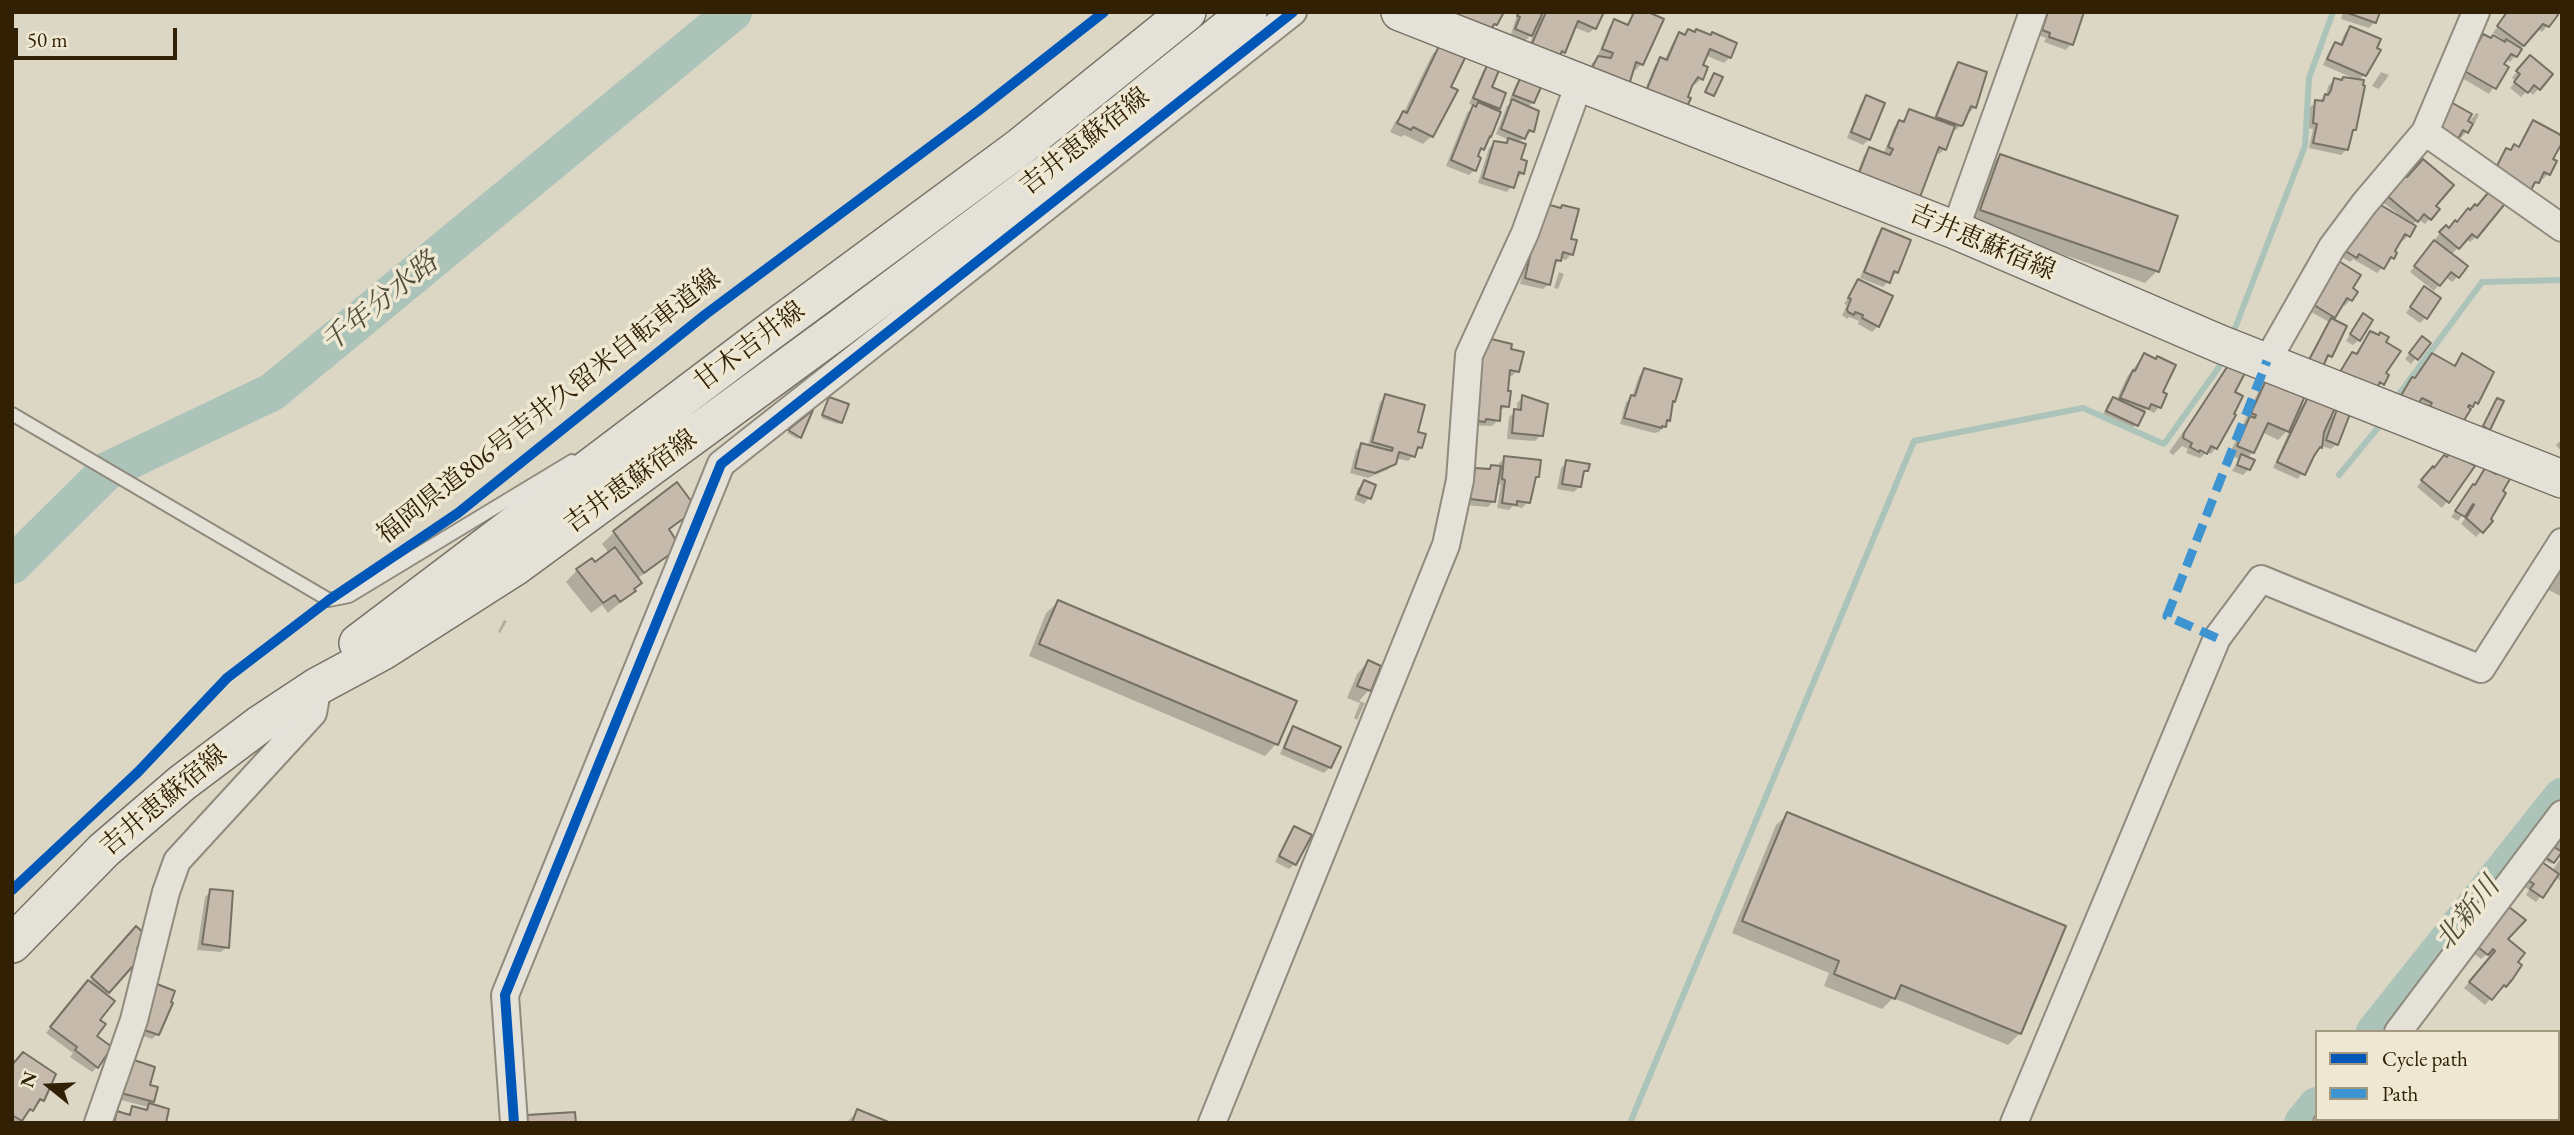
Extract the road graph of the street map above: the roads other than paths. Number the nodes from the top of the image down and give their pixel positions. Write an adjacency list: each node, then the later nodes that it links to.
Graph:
1 (1187, 12): 13 (main road, 甘木吉井線)
2 (1248, 12): 16 (main road, 吉井恵蘇宿線)
3 (1293, 12): 21 (street)
4 (1400, 12): 7 (main road, 吉井恵蘇宿線)
5 (2033, 12): 10 (street)
6 (2476, 12): 8 (street)
7 (1579, 84): 10 (main road, 吉井恵蘇宿線); 22 (street)
8 (2425, 132): 9 (street); 11 (street)
9 (2562, 228)
10 (1955, 230): 11 (main road, 吉井恵蘇宿線)
11 (2242, 352): 14 (main road, 吉井恵蘇宿線)
12 (12, 414): 13 (lane)
13 (597, 462): 16 (main road, 甘木吉井線)
14 (2562, 479)
15 (2562, 542): 23 (street)
16 (318, 686): 18 (main road, 吉井恵蘇宿線); 20 (street)
17 (2562, 814): 19 (street)
18 (12, 944)
19 (2400, 1030)
20 (98, 1123)
21 (514, 1123)
22 (1212, 1123)
23 (2014, 1123)

